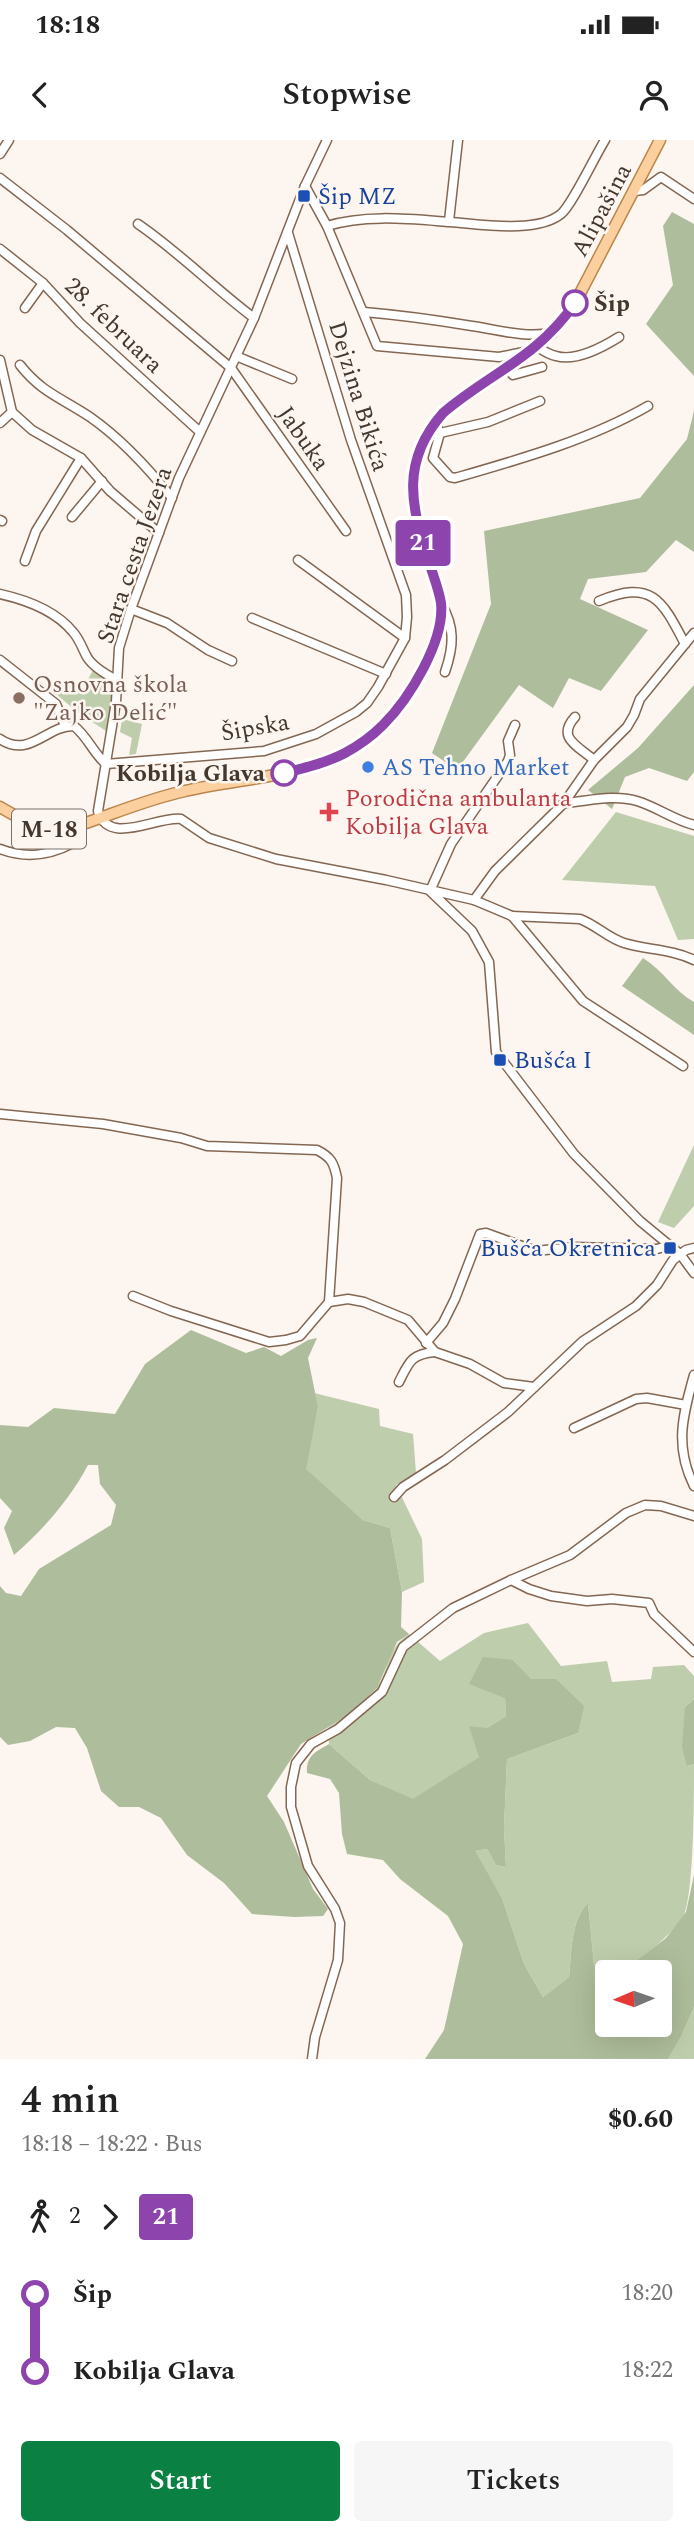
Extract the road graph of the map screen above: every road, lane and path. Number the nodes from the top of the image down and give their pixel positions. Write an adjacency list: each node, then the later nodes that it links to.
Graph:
1 (9, 140): 6 (street)
2 (327, 140): 8 (street)
3 (458, 140): 11 (street)
4 (606, 140): 11 (street)
5 (660, 140): 9 (main road, Alipašina / M-18)
6 (0, 154)
7 (0, 178): 27 (street, Jabuka)
8 (305, 186): 13 (street); 14 (street, Stara cesta Jezera)
9 (635, 191): 10 (street); 20 (main road, Alipašina / M-18)
10 (694, 199)
11 (449, 221): 13 (street)
12 (138, 224): 19 (street)
13 (327, 226): 18 (street)
14 (288, 232): 19 (street, Stara cesta Jezera); 45 (street, Dejzina Bikića)
15 (0, 248): 16 (street, 28. februara)
16 (43, 283): 17 (street); 35 (street, 28. februara)
17 (25, 308)
18 (364, 312): 20 (street); 22 (street)
19 (254, 318): 23 (street, Stara cesta Jezera)
20 (552, 332): 22 (main road, Alipašina / M-18)
21 (619, 337): 22 (street)
22 (534, 348): 28 (main road, Alipašina / M-18)
23 (236, 355): 27 (street, Stara cesta Jezera); 29 (street)
24 (0, 360): 32 (street)
25 (20, 365): 39 (street)
26 (542, 367): 28 (street)
27 (231, 368): 35 (street, Stara cesta Jezera); 41 (street, Jabuka)
28 (507, 369): 33 (main road, Alipašina / M-18)
29 (292, 379)
30 (540, 401): 36 (street)
31 (648, 406): 36 (street)
32 (12, 412): 34 (street); 37 (street)
33 (435, 422): 36 (street); 48 (main road, Alipašina / M-18)
34 (0, 423)
35 (201, 432): 39 (street, Stara cesta Jezera)
36 (440, 433)
37 (81, 458): 38 (street); 44 (street)
38 (102, 481): 40 (street); 42 (street)
39 (172, 498): 42 (street, Stara cesta Jezera)
40 (72, 517)
41 (346, 531)
42 (159, 533): 49 (street, Stara cesta Jezera)
43 (298, 560): 52 (street)
44 (25, 561)
45 (397, 571): 52 (street, Šipska)
46 (0, 594): 58 (street)
47 (599, 601): 53 (street)
48 (441, 603): 56 (street); 67 (main road, Alipašina / M-18)
49 (131, 609): 55 (street); 58 (street, Stara cesta Jezera)
50 (252, 618): 57 (street)
51 (694, 634): 53 (street)
52 (405, 638): 57 (street, Šipska)
53 (685, 644): 63 (street)
54 (0, 660): 61 (street)
55 (232, 661)
56 (445, 672)
57 (386, 674): 64 (street, Šipska)
58 (117, 680): 64 (street, Stara cesta Jezera)
59 (575, 717): 63 (street)
60 (515, 725): 71 (street)
61 (65, 726): 62 (street); 64 (street)
62 (0, 739)
63 (594, 760): 65 (street)
64 (106, 764): 67 (street, Stara cesta Jezera)
65 (564, 803): 68 (street); 72 (street)
66 (0, 807): 69 (main road, M-18)
67 (100, 819): 69 (main road, M-18); 71 (street)
68 (694, 825)
69 (74, 827): 70 (street)
70 (0, 849)
71 (430, 891): 72 (street); 77 (street)
72 (474, 900): 73 (street)
73 (512, 916): 74 (street); 75 (street)
74 (694, 960)
75 (683, 1066)
76 (0, 1114): 82 (street)
77 (670, 1245): 79 (street); 83 (street)
78 (694, 1248): 79 (street)
79 (680, 1254): 80 (street); 87 (street)
80 (694, 1273)
81 (133, 1296): 82 (street)
82 (329, 1302): 83 (street)
83 (426, 1343): 84 (street)
84 (435, 1352): 86 (street); 87 (street)
85 (694, 1375): 88 (street)
86 (399, 1382)
87 (534, 1387): 91 (street)
88 (686, 1405): 89 (street); 90 (street)
89 (574, 1428)
90 (694, 1486)
91 (394, 1497)
92 (694, 1516): 93 (street)
93 (512, 1580): 94 (street); 95 (street)
94 (694, 1652)
95 (312, 2059)

